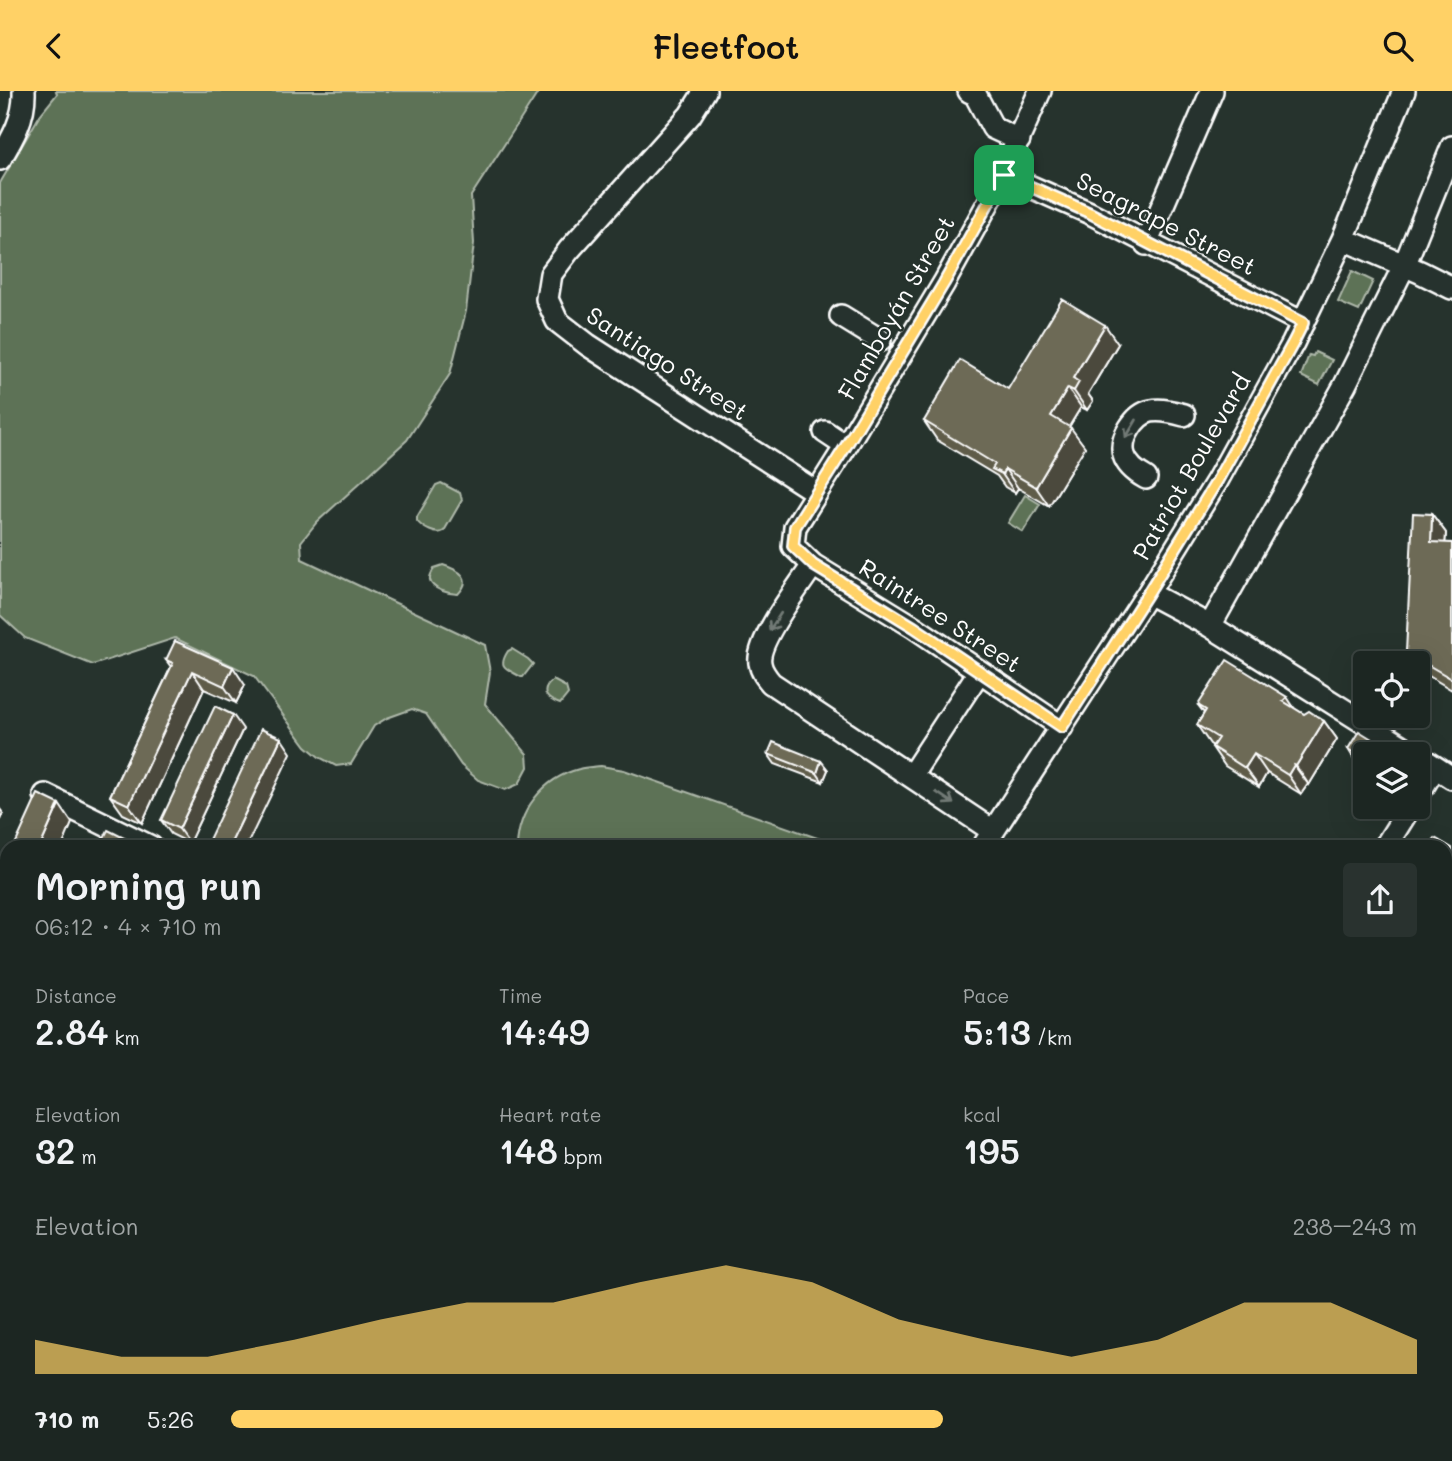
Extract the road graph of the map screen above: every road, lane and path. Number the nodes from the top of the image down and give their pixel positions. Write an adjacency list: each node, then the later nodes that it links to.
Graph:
1 (24, 91): 9 (street)
2 (705, 91): 22 (street, Santiago Street)
3 (969, 91): 7 (street)
4 (1040, 91): 7 (street, Flamboyán Street)
5 (1212, 91): 12 (street)
6 (1404, 91): 11 (street, Patriot Boulevard)
7 (1019, 140): 10 (street, Flamboyán Street)
8 (1452, 147): 13 (street)
9 (0, 159)
10 (1004, 175): 12 (street, Seagrape Street); 20 (street, Flamboyán Street)
11 (1343, 239): 13 (street); 16 (street, Patriot Boulevard)
12 (1146, 244): 16 (street, Seagrape Street)
13 (1404, 266): 14 (street); 26 (street)
14 (1452, 288)
15 (841, 316): 17 (street)
16 (1303, 323): 25 (street, Patriot Boulevard)
17 (880, 339)
18 (1184, 415): 21 (street, one-way to 21)
19 (825, 432): 20 (street)
20 (846, 446): 22 (street, Flamboyán Street)
21 (1146, 478)
22 (816, 492): 23 (street, Flamboyán Street)
23 (793, 546): 24 (street, Raintree Street)
24 (813, 565): 27 (street, Raintree Street); 30 (street, one-way to 30)
25 (1148, 593): 26 (street); 28 (street, Patriot Boulevard)
26 (1210, 626): 29 (street)
27 (979, 672): 28 (street, Raintree Street); 30 (street)
28 (1062, 727): 33 (street, Patriot Boulevard)
29 (1394, 742)
30 (911, 776): 33 (street, one-way to 33)
31 (45, 795): 34 (street)
32 (1402, 819): 35 (street)
33 (988, 839)
34 (137, 840)
35 (1389, 840)

